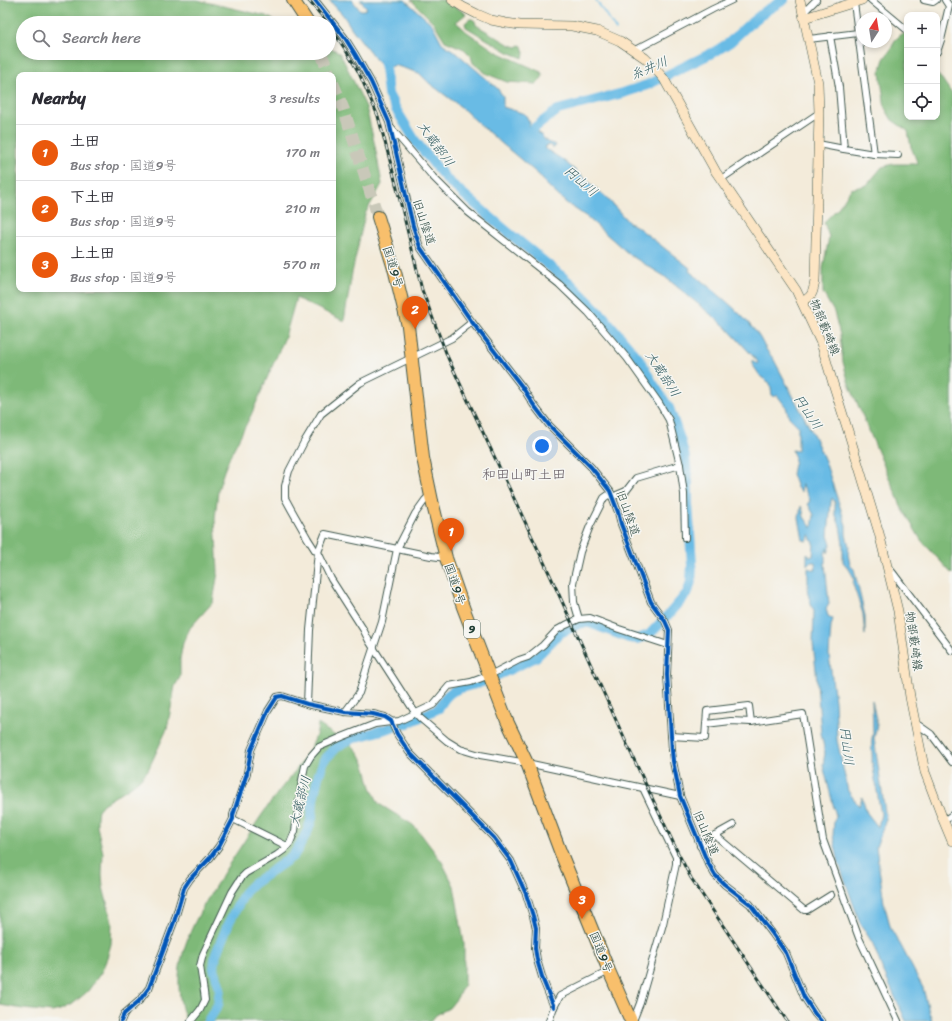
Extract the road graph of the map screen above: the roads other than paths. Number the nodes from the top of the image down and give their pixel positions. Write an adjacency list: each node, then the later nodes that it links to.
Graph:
1 (293, 0): 13 (highway)
2 (315, 0): 14 (street, 旧山陰道)
3 (452, 0): 22 (main road, 物部藪崎線)
4 (732, 0): 22 (street)
5 (800, 0): 12 (main road)
6 (816, 0): 12 (street)
7 (870, 0): 16 (street)
8 (924, 0): 9 (street)
9 (936, 0)
10 (945, 0): 21 (street)
11 (858, 2): 12 (main road)
12 (803, 14): 19 (main road)
13 (303, 16)
14 (328, 16)
15 (336, 27): 24 (street, 旧山陰道)
16 (904, 28)
17 (856, 33): 18 (street)
18 (830, 36): 19 (street); 26 (street)
19 (809, 39): 23 (main road)
20 (860, 48): 27 (street)
21 (938, 48)
22 (636, 51): 29 (main road, 物部藪崎線)
23 (819, 113): 25 (main road); 29 (street)
24 (390, 126): 32 (street, 旧山陰道); 34 (street)
25 (818, 144): 26 (street); 31 (main road)
26 (844, 149): 27 (street)
27 (874, 154): 28 (street)
28 (898, 155)
29 (721, 179): 31 (main road, 物部藪崎線)
30 (378, 217): 33 (highway, 国道9号 / 9)
31 (802, 302): 41 (main road, 物部藪崎線)
32 (472, 322): 33 (street); 36 (street, 旧山陰道)
33 (412, 357): 35 (highway, 国道9号 / 9); 39 (street)
34 (680, 465): 36 (street); 37 (street)
35 (430, 494): 38 (street); 40 (highway, 国道9号 / 9)
36 (611, 495): 42 (street); 43 (street, 旧山陰道)
37 (685, 538)
38 (397, 548): 39 (street); 40 (street); 44 (street)
39 (318, 552): 44 (street); 47 (street)
40 (446, 558): 46 (highway, 国道9号 / 9)
41 (887, 567): 45 (street); 52 (main road, 物部藪崎線)
42 (579, 619): 43 (street); 46 (street)
43 (668, 645): 54 (street, 旧山陰道)
44 (373, 648): 48 (street); 49 (street)
45 (952, 651)
46 (490, 674): 49 (street); 56 (highway, 国道9号 / 9)
47 (307, 704): 48 (street); 60 (street)
48 (345, 712): 50 (street)
49 (416, 714): 50 (street); 56 (street)
50 (391, 721): 65 (street); 69 (street)
51 (751, 722): 53 (street); 53 (street); 75 (street)
52 (914, 722): 55 (street); 61 (main road, 物部藪崎線)
53 (706, 724): 54 (street)
54 (671, 736): 58 (street, 旧山陰道)
55 (952, 762)
56 (527, 763): 57 (street); 68 (highway, 国道9号 / 9)
57 (643, 788): 58 (street); 73 (street)
58 (680, 796): 66 (street, 旧山陰道)
59 (952, 815): 61 (street)
60 (233, 819): 65 (street); 70 (street)
61 (944, 821): 64 (main road, 物部藪崎線)
62 (733, 825): 63 (street)
63 (715, 835): 66 (street); 67 (street)
64 (952, 841)
65 (287, 846): 71 (street)
66 (700, 846): 74 (street, 旧山陰道)
67 (831, 895)
68 (609, 971): 69 (street); 73 (highway, 国道9号 / 9)
69 (554, 1007): 72 (street)
70 (121, 1021)
71 (191, 1021)
72 (549, 1021)
73 (632, 1021)
74 (821, 1021)
75 (898, 1021)

